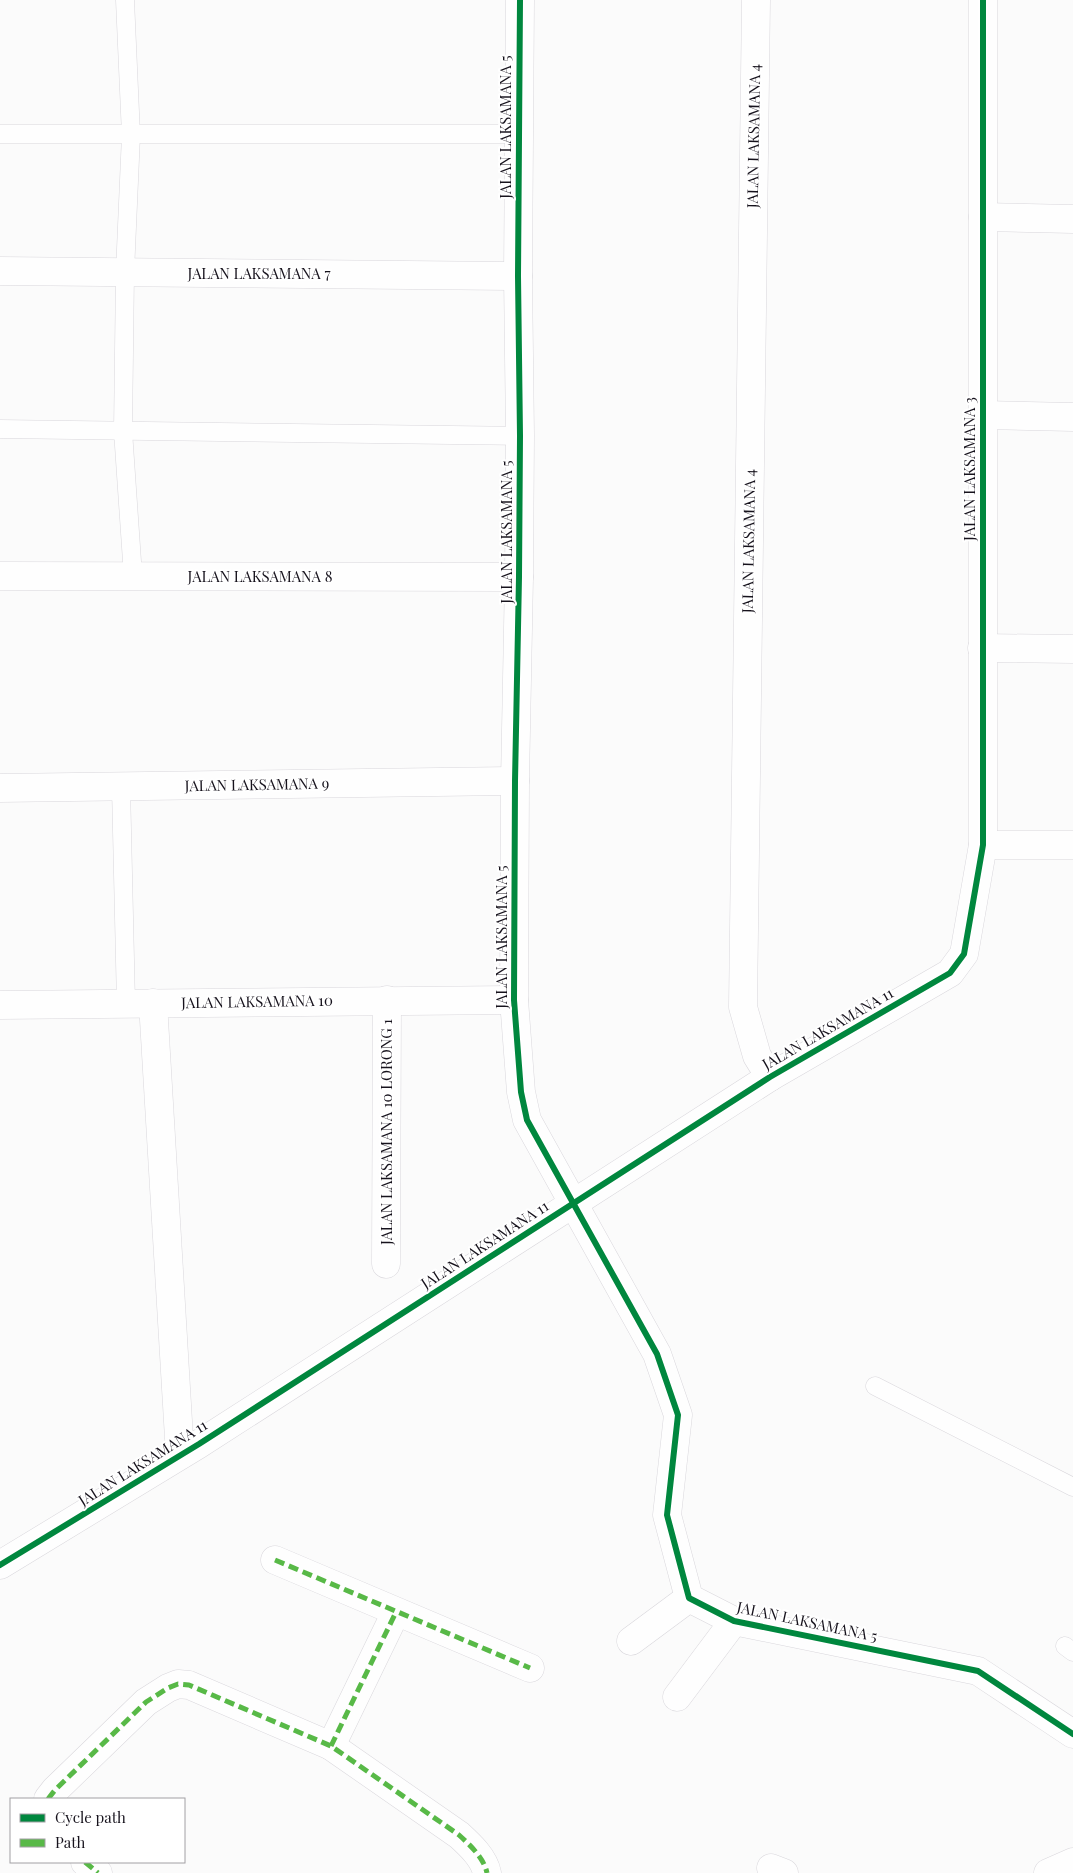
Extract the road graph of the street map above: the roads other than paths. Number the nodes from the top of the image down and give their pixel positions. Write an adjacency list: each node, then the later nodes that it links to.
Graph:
1 (125, 0): 7 (lane)
2 (520, 0): 6 (street, JALAN LAKSAMANA 5)
3 (756, 0): 34 (street, JALAN LAKSAMANA 4)
4 (982, 0): 8 (street, JALAN LAKSAMANA 3)
5 (0, 134): 7 (lane)
6 (519, 134): 7 (lane); 12 (street, JALAN LAKSAMANA 5)
7 (131, 135): 11 (lane)
8 (983, 217): 9 (street); 13 (street, JALAN LAKSAMANA 3)
9 (1073, 219)
10 (0, 271): 11 (street, JALAN LAKSAMANA 7)
11 (125, 272): 12 (street, JALAN LAKSAMANA 7); 16 (lane)
12 (518, 276): 17 (street, JALAN LAKSAMANA 5)
13 (983, 415): 14 (street); 21 (street, JALAN LAKSAMANA 3)
14 (1073, 417)
15 (0, 429): 16 (lane)
16 (122, 431): 17 (lane); 19 (lane)
17 (520, 436): 20 (street, JALAN LAKSAMANA 5)
18 (0, 576): 19 (street, JALAN LAKSAMANA 8)
19 (133, 576): 20 (street, JALAN LAKSAMANA 8)
20 (519, 577): 23 (street, JALAN LAKSAMANA 5)
21 (982, 648): 22 (street); 26 (street, JALAN LAKSAMANA 3)
22 (1073, 649)
23 (515, 781): 24 (street, JALAN LAKSAMANA 9); 30 (street, JALAN LAKSAMANA 5)
24 (121, 787): 25 (street, JALAN LAKSAMANA 9); 32 (lane)
25 (0, 788)
26 (983, 845): 27 (street); 28 (street, JALAN LAKSAMANA 3)
27 (1073, 845)
28 (967, 936): 34 (street, JALAN LAKSAMANA 11)
29 (387, 1000): 30 (street, JALAN LAKSAMANA 10); 31 (street, JALAN LAKSAMANA 10); 36 (street, JALAN LAKSAMANA 10 LORONG 1)
30 (514, 1000): 35 (street, JALAN LAKSAMANA 5)
31 (153, 1003): 32 (street, JALAN LAKSAMANA 10); 38 (street)
32 (126, 1004): 33 (street, JALAN LAKSAMANA 10)
33 (0, 1005)
34 (770, 1077): 35 (street, JALAN LAKSAMANA 11)
35 (573, 1203): 38 (street, JALAN LAKSAMANA 11); 42 (street, JALAN LAKSAMANA 5)
36 (386, 1264)
37 (876, 1386): 39 (lane)
38 (180, 1455): 41 (street, JALAN LAKSAMANA 11)
39 (1073, 1487)
40 (275, 1560): 43 (street)
41 (0, 1565)
42 (688, 1598): 44 (street, JALAN LAKSAMANA 5); 45 (street)
43 (396, 1612): 46 (street); 49 (street)
44 (734, 1621): 47 (street); 48 (street, JALAN LAKSAMANA 5)
45 (631, 1641)
46 (530, 1668)
47 (677, 1697)
48 (1073, 1734)
49 (331, 1746): 50 (street); 54 (street)
50 (49, 1798)
51 (1073, 1862): 55 (street)
52 (87, 1863): 53 (street)
53 (98, 1873)
54 (487, 1873)
55 (1048, 1873)

